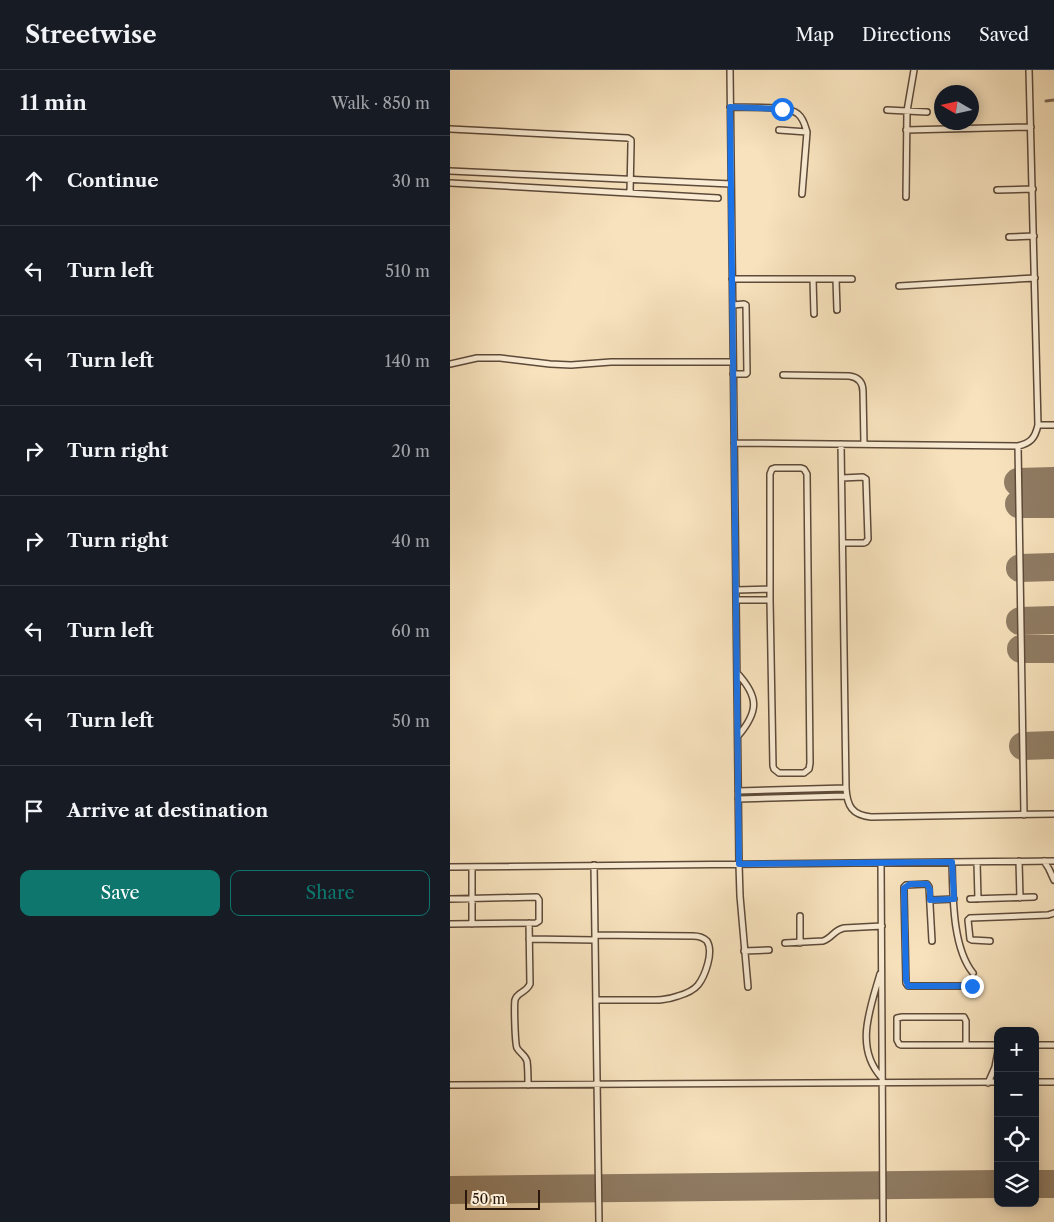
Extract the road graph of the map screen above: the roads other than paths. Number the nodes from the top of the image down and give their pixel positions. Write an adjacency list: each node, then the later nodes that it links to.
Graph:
1 (730, 70): 4 (lane)
2 (914, 70): 6 (lane)
3 (1029, 70): 8 (lane)
4 (730, 107): 12 (lane); 18 (lane)
5 (887, 110): 6 (lane)
6 (907, 111): 7 (lane); 11 (lane)
7 (927, 112)
8 (1031, 127): 11 (lane); 19 (lane)
9 (450, 129): 15 (lane)
10 (779, 130): 12 (lane)
11 (906, 130): 23 (lane)
12 (807, 132): 22 (lane)
13 (450, 171): 14 (lane)
14 (484, 173): 15 (lane); 17 (lane)
15 (630, 180): 18 (lane); 21 (lane)
16 (450, 182): 17 (lane)
17 (484, 184): 21 (lane)
18 (731, 184): 28 (lane)
19 (1033, 189): 20 (lane); 25 (lane)
20 (998, 190)
21 (630, 193): 24 (lane)
22 (802, 194)
23 (906, 197)
24 (718, 198)
25 (1034, 236): 26 (lane); 27 (lane)
26 (1009, 237)
27 (1035, 278): 32 (lane); 41 (lane)
28 (732, 279): 29 (lane); 33 (lane)
29 (813, 279): 30 (lane); 35 (lane)
30 (836, 279): 31 (lane); 34 (lane)
31 (852, 279)
32 (899, 286)
33 (733, 305): 36 (lane); 38 (lane)
34 (836, 310)
35 (814, 314)
36 (733, 362): 37 (lane); 38 (lane)
37 (450, 364)
38 (734, 374): 42 (lane)
39 (783, 375): 44 (lane)
40 (1054, 424): 41 (lane)
41 (1038, 425): 45 (lane)
42 (734, 443): 43 (lane); 49 (lane)
43 (841, 444): 44 (lane); 46 (lane)
44 (864, 444): 45 (lane)
45 (1018, 446): 58 (lane)
46 (842, 478): 47 (lane); 47 (lane)
47 (843, 543): 54 (lane)
48 (770, 589): 49 (lane); 51 (lane); 51 (lane)
49 (736, 590): 50 (lane)
50 (736, 600): 51 (lane); 52 (lane)
51 (770, 600)
52 (737, 673): 53 (lane); 53 (lane)
53 (737, 737): 55 (lane)
54 (846, 788): 55 (lane); 56 (lane)
55 (738, 791): 57 (lane)
56 (846, 796): 57 (lane); 58 (lane)
57 (738, 799): 66 (lane)
58 (1024, 814): 59 (lane)
59 (1054, 814)
60 (1019, 861): 61 (lane); 64 (lane); 73 (lane)
61 (1044, 861): 62 (lane); 70 (lane)
62 (1054, 861)
63 (952, 862): 64 (lane); 65 (lane); 75 (lane)
64 (977, 862): 77 (lane)
65 (881, 863): 66 (lane); 84 (lane)
66 (739, 864): 67 (lane); 92 (lane)
67 (594, 866): 69 (lane); 85 (lane)
68 (450, 867): 69 (lane)
69 (472, 867): 72 (lane)
70 (1054, 880)
71 (1034, 897): 73 (lane)
72 (472, 898): 74 (lane); 81 (lane); 83 (lane)
73 (1020, 898): 77 (lane)
74 (450, 899)
75 (954, 899): 78 (lane); 94 (lane)
76 (970, 899): 77 (lane)
77 (978, 899)
78 (930, 900): 87 (lane); 95 (lane)
79 (1054, 914): 88 (lane)
80 (800, 916): 90 (lane)
81 (528, 923): 83 (lane); 86 (lane)
82 (450, 924): 83 (lane)
83 (472, 924)
84 (882, 926): 90 (lane); 93 (lane)
85 (595, 938): 86 (lane); 97 (lane); 97 (lane)
86 (529, 939): 110 (lane)
87 (932, 941)
88 (990, 941)
89 (785, 943): 90 (lane)
90 (800, 943)
91 (769, 950): 92 (lane)
92 (744, 951): 96 (lane)
93 (882, 968): 103 (lane); 103 (lane)
94 (973, 972)
95 (972, 986)
96 (748, 987)
97 (596, 1000): 108 (lane)
98 (966, 1045): 98 (lane); 99 (lane)
99 (994, 1045)
100 (1039, 1045): 101 (lane)
101 (1054, 1045)
102 (994, 1069): 107 (lane)
103 (882, 1081): 107 (lane); 108 (lane); 112 (lane)
104 (994, 1082): 107 (lane)
105 (1039, 1082): 106 (lane)
106 (1054, 1082)
107 (988, 1083)
108 (597, 1084): 110 (lane); 111 (lane)
109 (450, 1085): 110 (lane)
110 (528, 1085)
111 (599, 1222)
112 (882, 1222)

